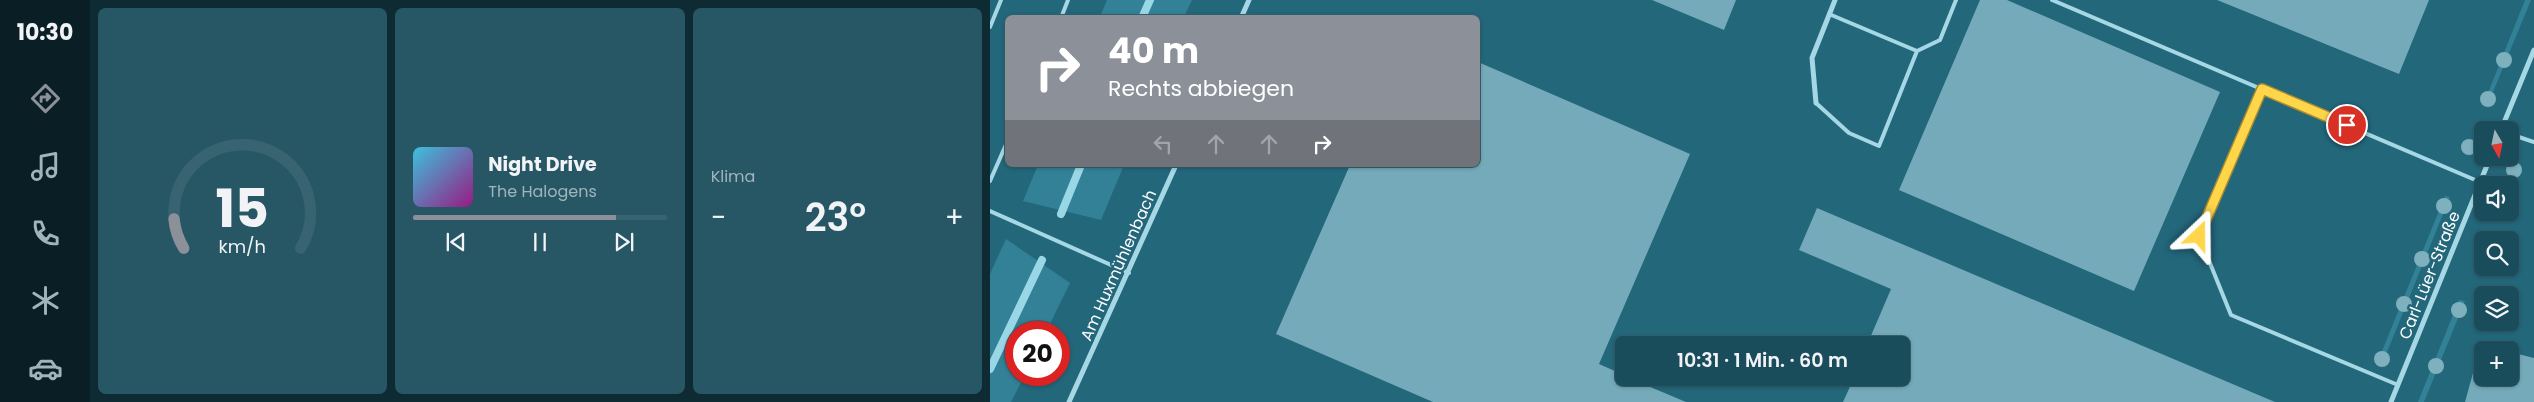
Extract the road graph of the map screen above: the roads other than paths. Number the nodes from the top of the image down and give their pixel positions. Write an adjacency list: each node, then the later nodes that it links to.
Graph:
1 (1001, 0): 10 (lane)
2 (1068, 0): 8 (lane)
3 (1249, 0): 9 (street)
4 (1835, 0): 7 (street)
5 (1956, 0): 12 (lane)
6 (2052, 0): 13 (lane)
7 (1829, 14): 12 (lane); 14 (street)
8 (1062, 15)
9 (1242, 15)
10 (990, 27)
11 (2534, 50): 15 (street)
12 (1917, 51): 14 (lane)
13 (2262, 89): 20 (lane); 25 (lane)
14 (1816, 103)
15 (2505, 121)
16 (2519, 137): 17 (lane)
17 (2534, 142)
18 (1005, 147): 21 (lane)
19 (1175, 167): 24 (street, Am Huxmühlenbach)
20 (2474, 179)
21 (990, 180)
22 (2474, 197): 25 (street, Carl-Lüer-Straße)
23 (990, 211): 24 (lane)
24 (1129, 272): 26 (street, Am Huxmühlenbach)
25 (2398, 385): 27 (street, Carl-Lüer-Straße)
26 (1069, 402)
27 (2391, 402)

